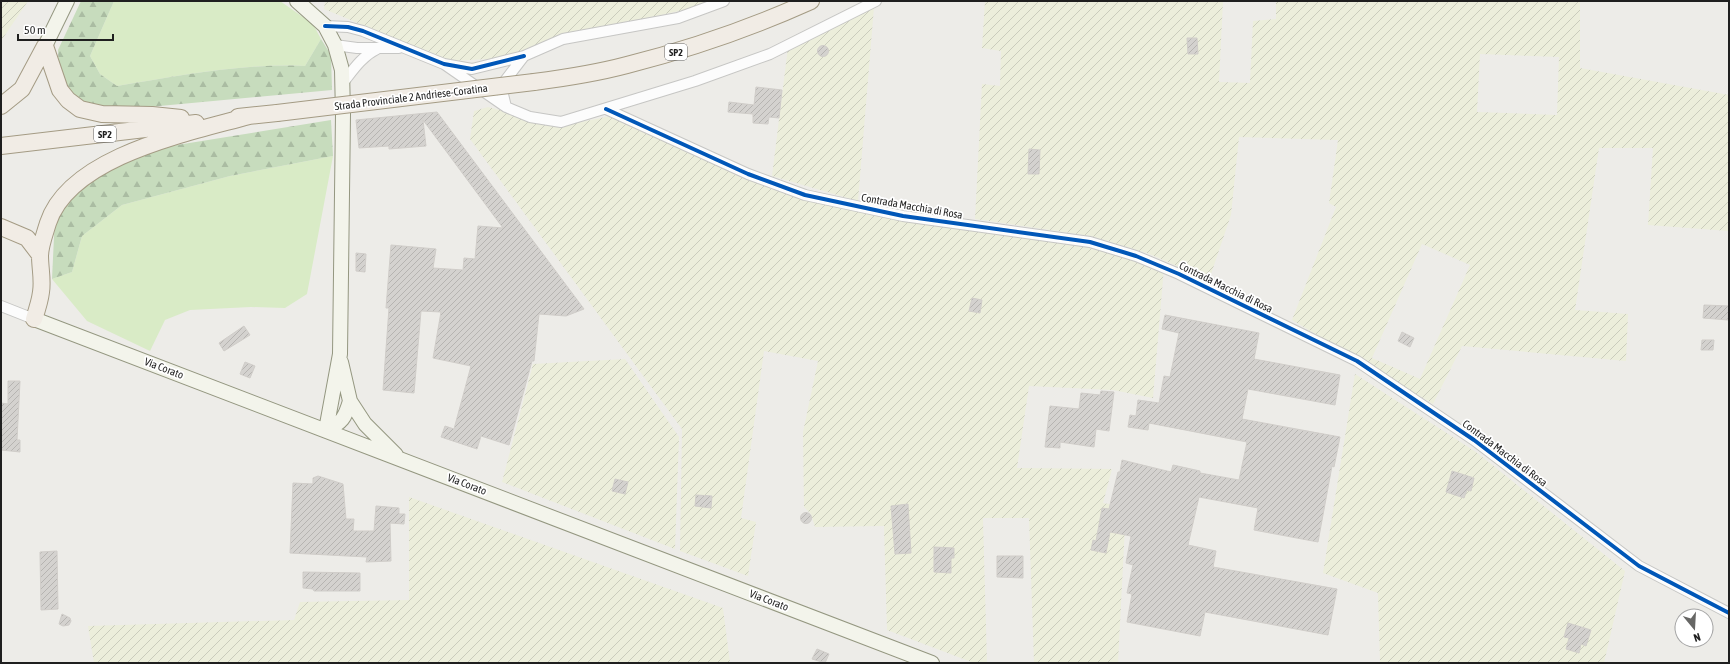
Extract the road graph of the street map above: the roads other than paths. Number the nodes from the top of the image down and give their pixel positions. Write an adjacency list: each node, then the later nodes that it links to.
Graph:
1 (67, 1): 8 (main road)
2 (297, 1): 6 (main road)
3 (724, 1): 11 (street)
4 (811, 1): 17 (main road, Strada Provinciale 2 Andriese-Coratina / SP2, bridge)
5 (876, 1): 16 (street)
6 (326, 26): 7 (main road); 9 (street)
7 (335, 44): 10 (street); 13 (main road)
8 (45, 46): 14 (main road); 18 (main road)
9 (401, 47): 10 (street); 12 (street)
10 (377, 49): 13 (street)
11 (524, 56): 12 (street); 15 (street)
12 (444, 64): 15 (street)
13 (342, 84): 24 (main road)
14 (1, 106)
15 (506, 106): 16 (street)
16 (606, 109): 28 (street, Contrada Macchia di Rosa)
17 (249, 116): 18 (main road, Strada Provinciale 2 Andriese-Coratina / SP2); 21 (main road)
18 (208, 121): 19 (main road, Strada Provinciale 2 Andriese-Coratina / SP2)
19 (1, 146)
20 (1, 227): 21 (main road)
21 (40, 255): 23 (main road)
22 (1, 306): 23 (street, Via Corato)
23 (34, 319): 26 (main road, Via Corato)
24 (340, 354): 25 (main road); 26 (main road)
25 (350, 401): 26 (main road); 27 (main road)
26 (326, 430): 27 (main road, Via Corato)
27 (399, 458): 29 (main road, Via Corato)
28 (1729, 613)
29 (932, 663)

